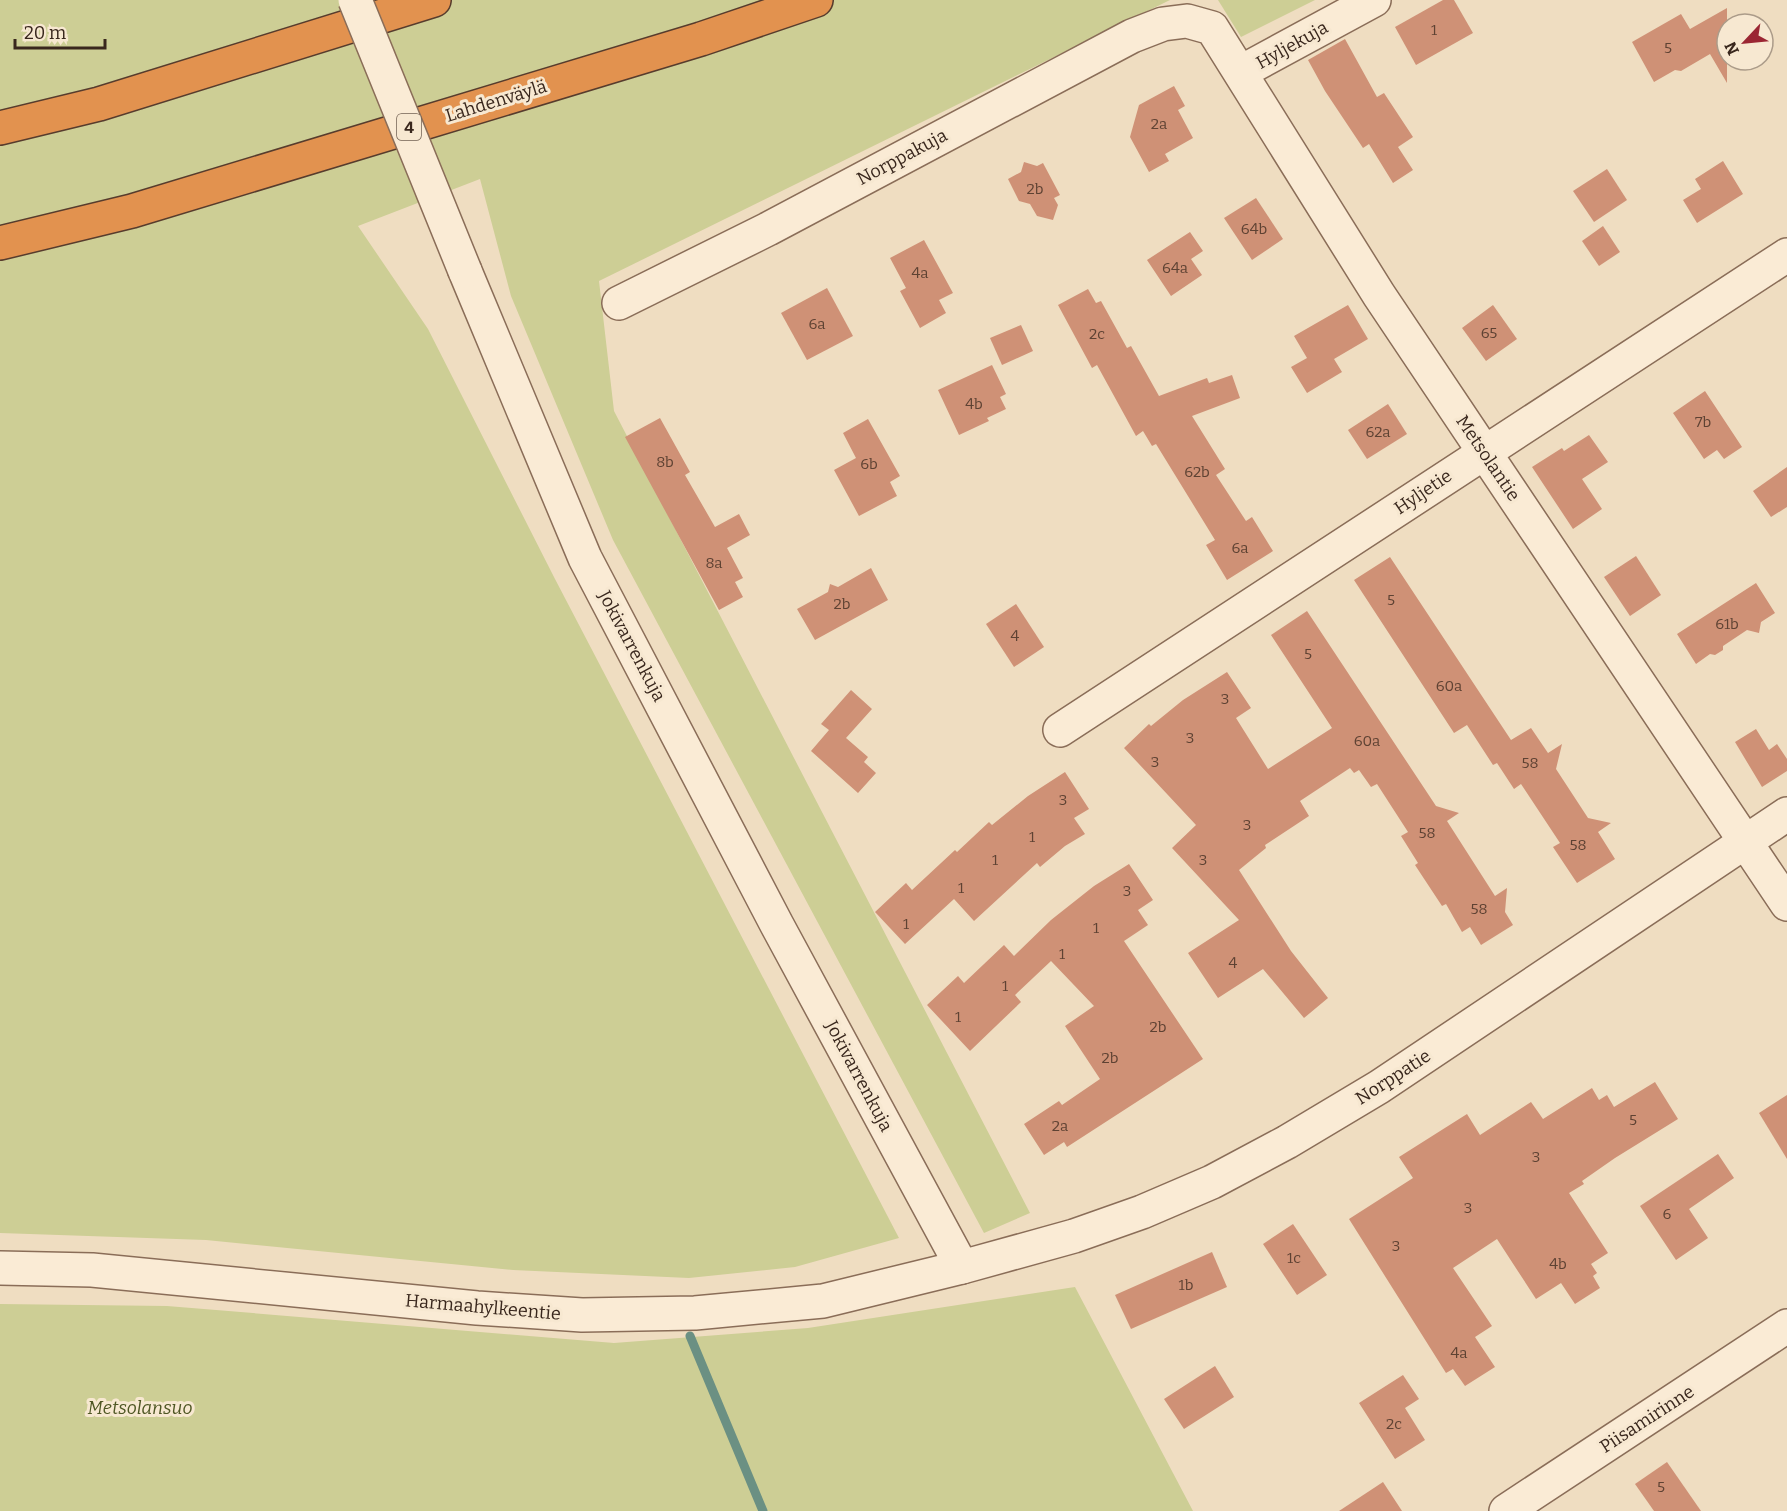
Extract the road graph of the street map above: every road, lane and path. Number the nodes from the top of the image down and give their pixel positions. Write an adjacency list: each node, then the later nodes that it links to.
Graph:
1 (355, 0): 16 (street, Jokivarrenkuja, bridge)
2 (434, 0): 7 (highway)
3 (816, 0): 8 (highway, Lahdenväylä / 4)
4 (1374, 0): 6 (street, Hyljekuja)
5 (1187, 21): 6 (street, Metsolantie); 10 (street, Norppakuja)
6 (1242, 72): 11 (street, Metsolantie)
7 (0, 128)
8 (0, 243)
9 (1787, 255): 11 (street, Hyljetie)
10 (619, 303)
11 (1484, 452): 12 (street, Hyljetie); 14 (street, Metsolantie)
12 (1060, 730)
13 (1787, 814): 14 (street, Norppatie)
14 (1746, 842): 15 (street, Metsolantie); 16 (street, Norppatie)
15 (1787, 904)
16 (962, 1267): 17 (street, Harmaahylkeentie)
17 (0, 1268)
18 (1787, 1326): 19 (street, Piisamirinne)
19 (1506, 1511)

